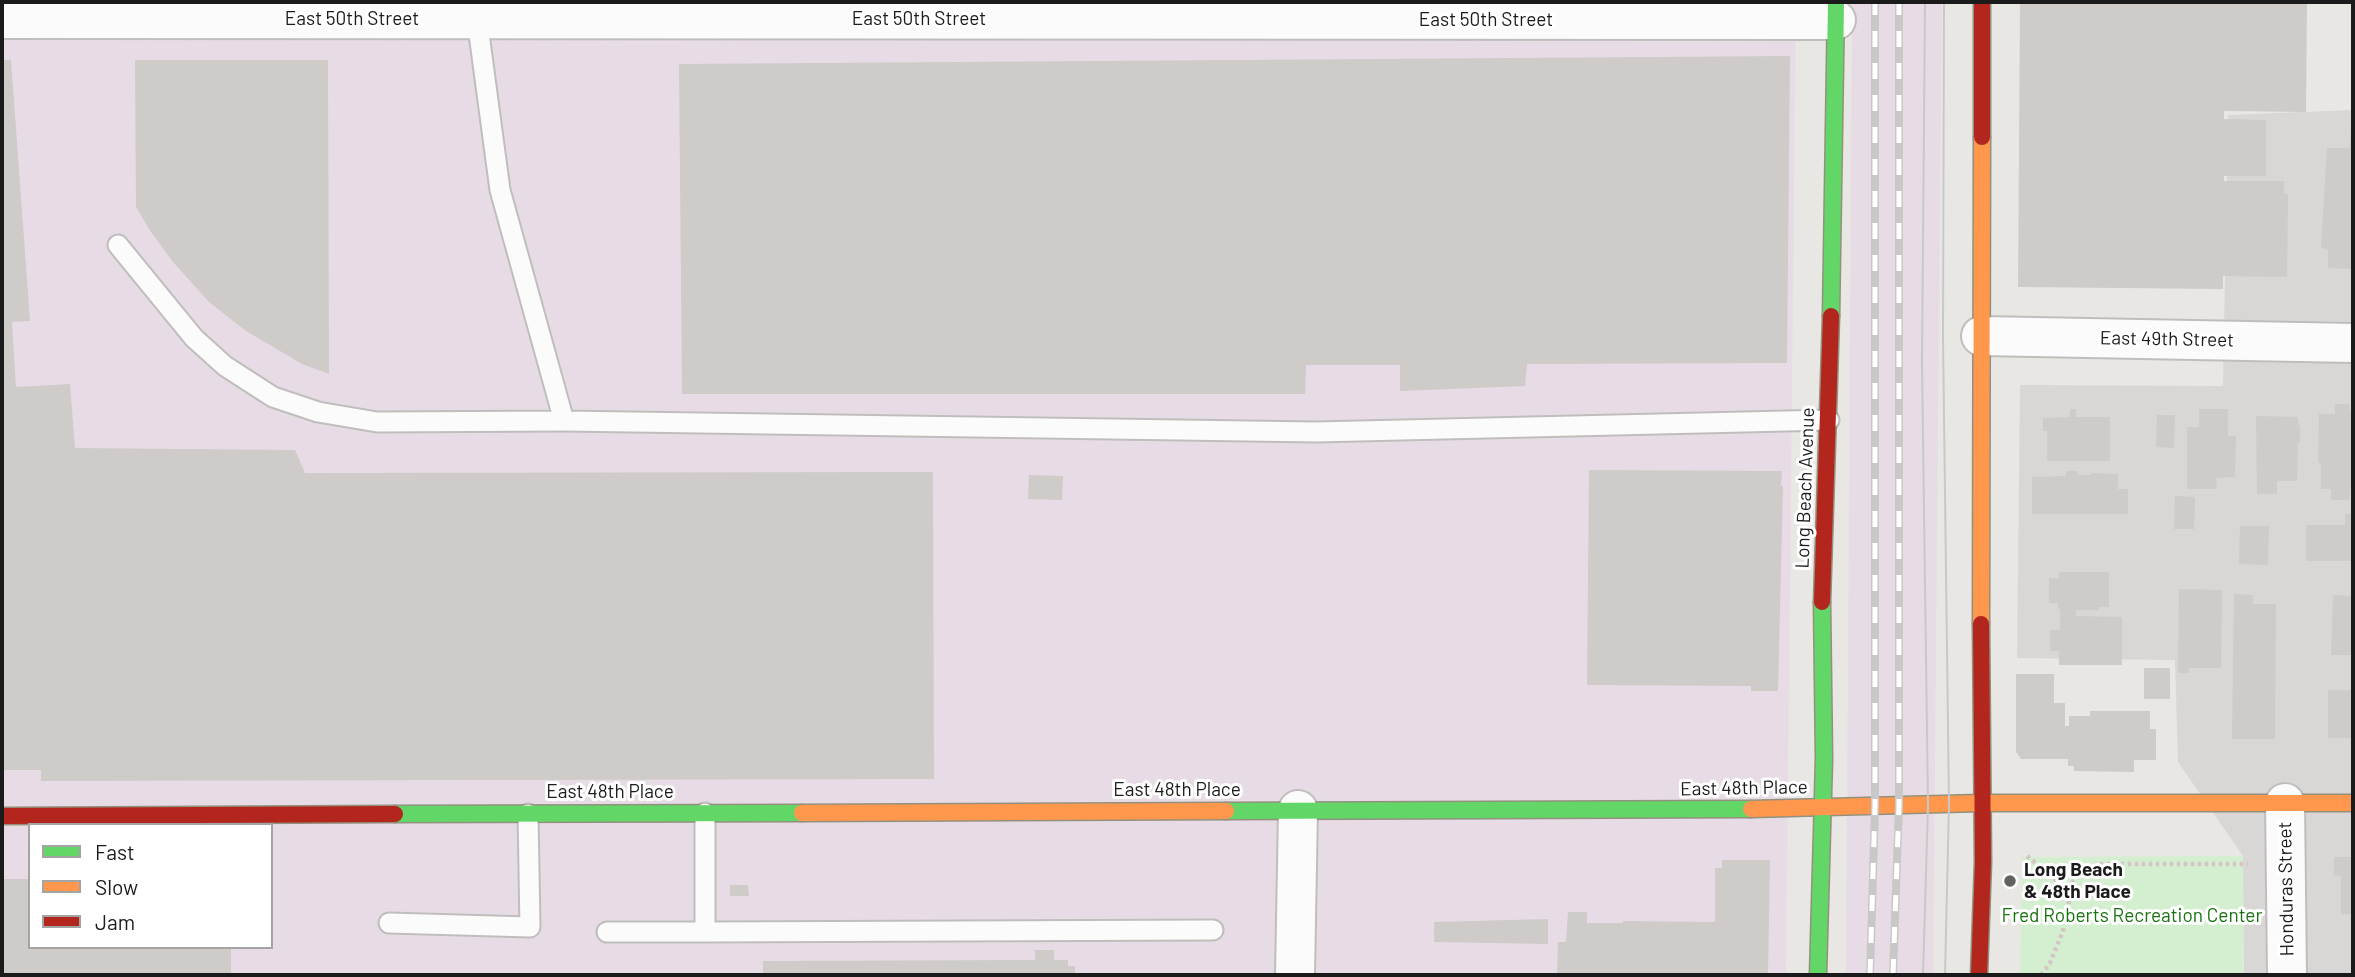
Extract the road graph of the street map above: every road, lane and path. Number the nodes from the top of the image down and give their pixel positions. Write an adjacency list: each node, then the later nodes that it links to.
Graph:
1 (1982, 2): 7 (street)
2 (238, 10): 4 (street, East 50th Street); 5 (street, East 50th Street)
3 (1836, 11): 5 (street, East 50th Street); 9 (street, Long Beach Avenue)
4 (2, 19)
5 (477, 19): 10 (lane)
6 (118, 245): 10 (lane)
7 (1981, 336): 8 (street, East 49th Street); 11 (street)
8 (2353, 343)
9 (1829, 420): 10 (lane); 14 (street, Long Beach Avenue)
10 (564, 421)
11 (1981, 803): 12 (street, East 48th Place); 14 (street, East 48th Place); 28 (street)
12 (2285, 803): 13 (street, East 48th Place); 30 (street, Honduras Street)
13 (2353, 803)
14 (1822, 808): 15 (street, East 48th Place); 27 (street, Long Beach Avenue)
15 (1298, 810): 16 (street, East 48th Place); 26 (street)
16 (705, 813): 17 (street, East 48th Place); 25 (lane)
17 (528, 814): 18 (street, East 48th Place); 22 (lane)
18 (2, 816)
19 (2027, 856): 21 (path)
20 (2253, 864): 21 (path)
21 (2071, 893): 29 (path)
22 (389, 923)
23 (1213, 930): 25 (lane)
24 (607, 932): 25 (lane)
25 (705, 932)
26 (1296, 975)
27 (1818, 975)
28 (1979, 975)
29 (2041, 975)
30 (2287, 975)

